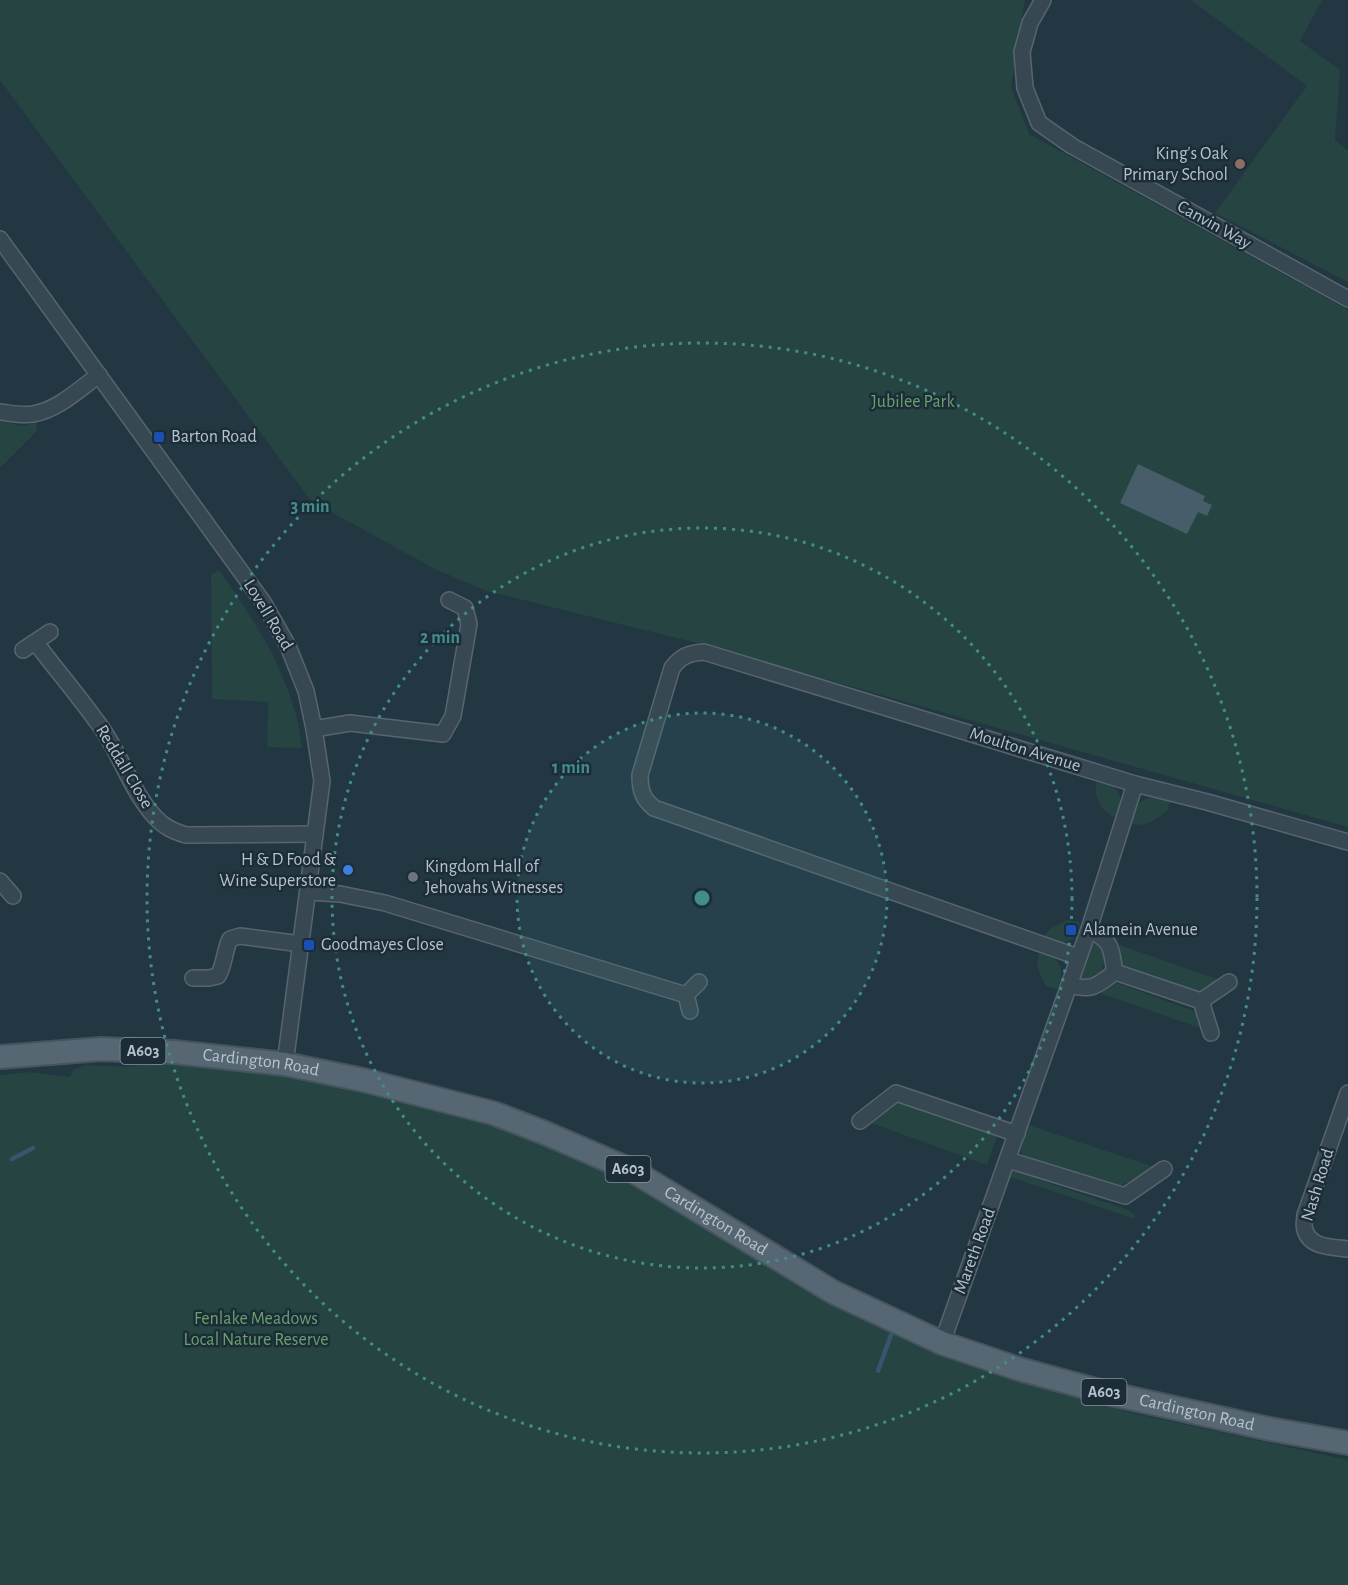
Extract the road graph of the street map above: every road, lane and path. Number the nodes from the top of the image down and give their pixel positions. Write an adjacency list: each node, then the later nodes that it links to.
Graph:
1 (1042, 0): 3 (street, Canvin Way)
2 (0, 239): 4 (street, Lovell Road)
3 (1348, 299)
4 (99, 375): 5 (street); 8 (street, Lovell Road)
5 (0, 411)
6 (449, 600): 8 (street)
7 (50, 632): 10 (street, Reddall Close)
8 (314, 729): 10 (street, Lovell Road)
9 (1135, 784): 11 (street, Moulton Avenue); 15 (street, Mareth Road); 17 (street, Moulton Avenue)
10 (315, 834): 13 (street, Lovell Road)
11 (1348, 842)
12 (0, 881): 14 (street)
13 (308, 892): 16 (street, Lovell Road); 23 (street)
14 (13, 896)
15 (1089, 928): 17 (street, Mareth Road); 18 (street)
16 (301, 944): 19 (street); 28 (street, Lovell Road)
17 (1078, 957): 22 (street, Mareth Road)
18 (1115, 972): 22 (street); 24 (street)
19 (193, 978)
20 (699, 982): 23 (street)
21 (1229, 982): 24 (street)
22 (1069, 985): 31 (street, Mareth Road)
23 (686, 995): 25 (street)
24 (1201, 1001): 26 (street)
25 (690, 1011)
26 (1211, 1033)
27 (0, 1057): 28 (main road, Cardington Road / A603)
28 (285, 1064): 35 (main road, Cardington Road / A603)
29 (1348, 1093): 34 (street, Nash Road)
30 (860, 1121): 31 (street)
31 (1017, 1134): 32 (street, Mareth Road)
32 (1008, 1160): 33 (street); 35 (street, Mareth Road)
33 (1164, 1169)
34 (1348, 1249)
35 (942, 1343): 36 (main road, Cardington Road / A603)
36 (1348, 1443)

